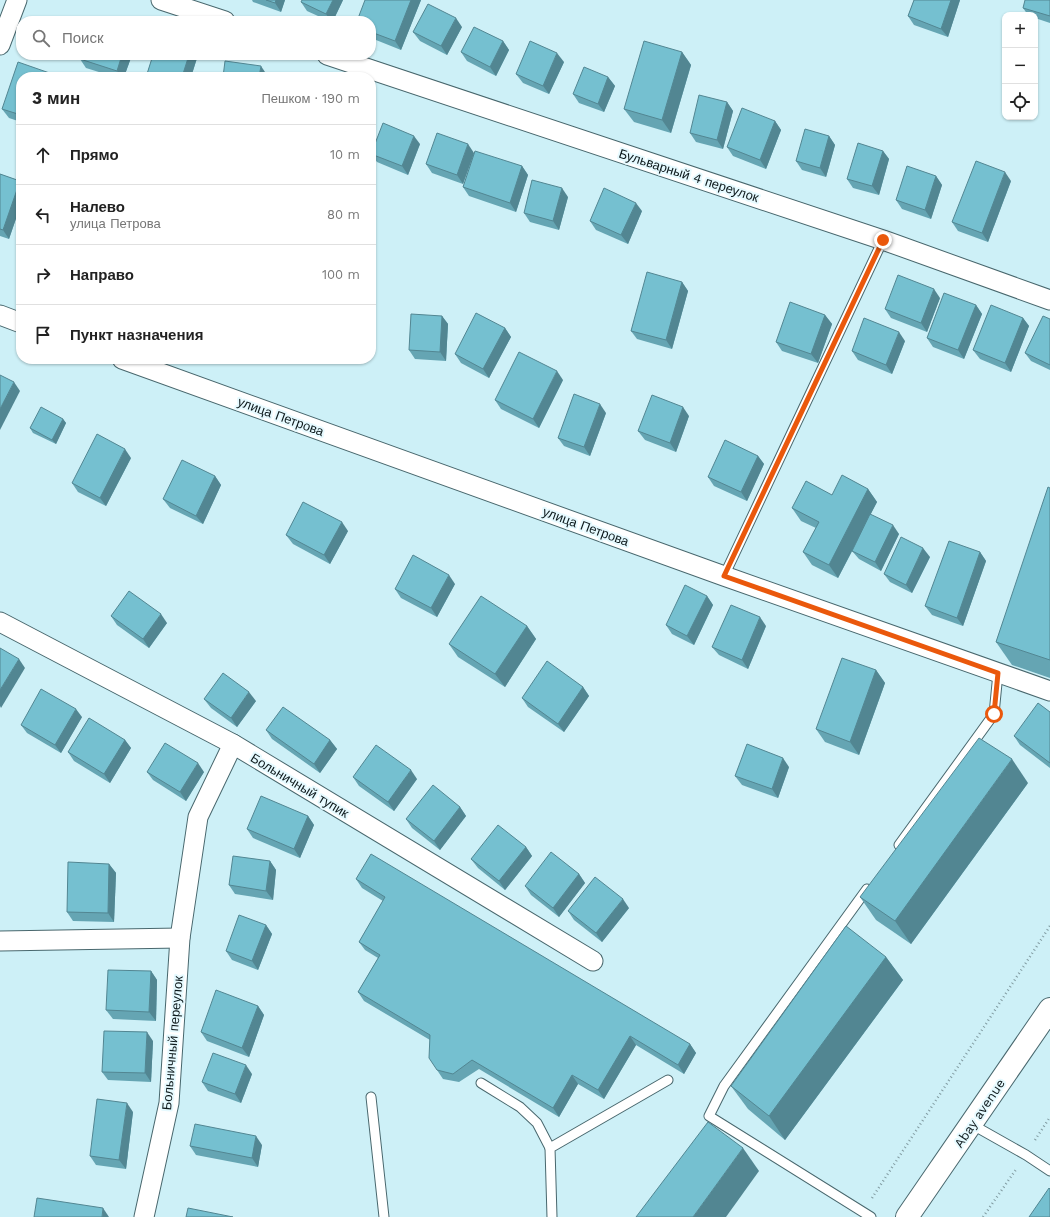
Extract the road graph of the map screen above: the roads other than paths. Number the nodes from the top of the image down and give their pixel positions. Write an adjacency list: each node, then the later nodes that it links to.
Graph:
1 (17, 0): 4 (street)
2 (161, 0): 3 (street)
3 (209, 16)
4 (0, 45)
5 (342, 60): 6 (street, Бульварный 4 переулок)
6 (883, 240): 7 (street, Бульварный 4 переулок); 11 (lane)
7 (1050, 300)
8 (0, 315): 9 (street)
9 (16, 321)
10 (136, 364): 11 (street, улица Петрова)
11 (724, 576): 13 (street, улица Петрова)
12 (0, 622): 15 (street, Больничный тупик)
13 (998, 673): 14 (street, улица Петрова); 16 (lane)
14 (1050, 692)
15 (233, 744): 18 (street, Больничный переулок); 20 (street, Больничный тупик)
16 (891, 855)
17 (873, 881): 31 (lane)
18 (180, 938): 19 (street); 28 (street, Больничный переулок)
19 (0, 941)
20 (593, 961)
21 (1050, 1009): 25 (main road, Abay avenue)
22 (668, 1080): 26 (lane)
23 (481, 1083): 26 (lane)
24 (371, 1097): 29 (lane)
25 (971, 1124): 27 (lane); 32 (main road, Abay avenue)
26 (550, 1148): 30 (lane)
27 (1050, 1171)
28 (144, 1217)
29 (384, 1217)
30 (552, 1217)
31 (871, 1217)
32 (907, 1217)

